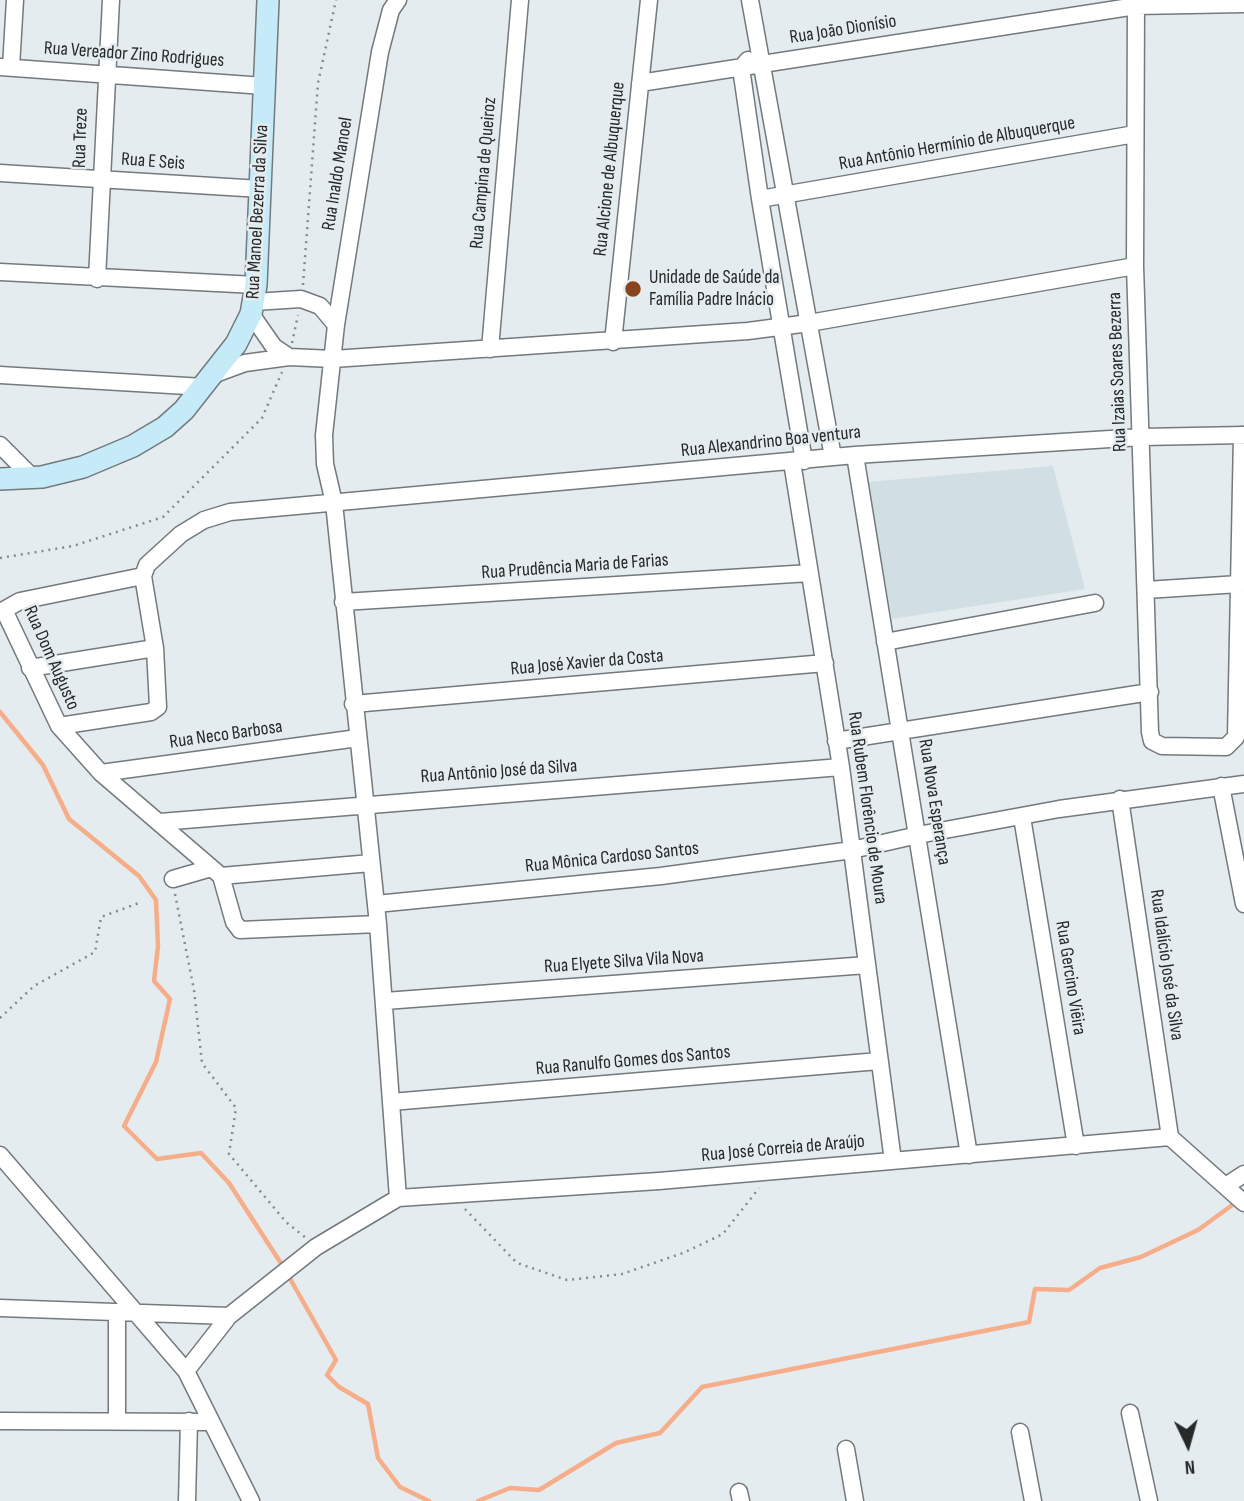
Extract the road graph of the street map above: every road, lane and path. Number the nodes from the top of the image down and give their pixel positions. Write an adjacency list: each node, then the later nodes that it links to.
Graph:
1 (15, 0): 12 (street)
2 (111, 0): 14 (street, Rua Treze)
3 (268, 0): 16 (street, Rua Manoel Bezerra da Silva)
4 (398, 0): 27 (street, Rua Inaldo Manoel)
5 (520, 0): 31 (street, Rua Campina de Queiroz)
6 (649, 0): 15 (street, Rua Alcione de Albuquerque)
7 (750, 0): 10 (street)
8 (1136, 3): 9 (street, Rua João Dionísio); 11 (street, Rua João Dionísio); 17 (street, Rua Izaias Soares Bezerra)
9 (1244, 4)
10 (758, 47): 11 (street); 13 (street)
11 (763, 65): 13 (street, Rua João Dionísio); 21 (street)
12 (5, 67): 14 (street, Rua Vereador Zino Rodrigues)
13 (741, 68): 15 (street, Rua João Dionísio); 22 (street, Rua Rubem Florêncio de Moura)
14 (105, 74): 16 (street, Rua Vereador Zino Rodrigues); 19 (street, Rua Treze)
15 (640, 83): 30 (street, Rua Alcione de Albuquerque)
16 (264, 86): 20 (street, Rua Manoel Bezerra da Silva)
17 (1135, 134): 21 (street, Rua Antônio Hermínio de Albuquerque); 23 (street, Rua Izaias Soares Bezerra)
18 (0, 173): 19 (street, Rua E Seis)
19 (101, 180): 20 (street, Rua E Seis); 25 (street, Rua Treze)
20 (261, 190): 26 (street, Rua Manoel Bezerra da Silva)
21 (786, 195): 22 (street, Rua Antônio Hermínio de Albuquerque); 28 (street)
22 (760, 199): 29 (street, Rua Rubem Florêncio de Moura)
23 (1135, 266): 28 (street); 37 (street, Rua Izaias Soares Bezerra)
24 (0, 272): 25 (street)
25 (97, 278): 26 (street)
26 (254, 300): 27 (street); 32 (street); 35 (street, Rua Manoel Bezerra da Silva)
27 (336, 324): 33 (street, Rua Inaldo Manoel)
28 (809, 324): 29 (street); 40 (street)
29 (781, 327): 30 (street); 41 (street, Rua Rubem Florêncio de Moura)
30 (613, 342): 31 (street)
31 (490, 349): 33 (street)
32 (289, 357): 33 (street); 35 (street)
33 (333, 359): 44 (street, Rua Inaldo Manoel)
34 (0, 375): 35 (street)
35 (209, 381): 42 (street, Rua Manoel Bezerra da Silva)
36 (1243, 435): 37 (street, Rua Alexandrino Boa ventura); 47 (street)
37 (1142, 437): 39 (street, Rua Alexandrino Boa ventura); 48 (street, Rua Izaias Soares Bezerra)
38 (0, 445): 42 (street)
39 (855, 455): 40 (street, Rua Alexandrino Boa ventura); 51 (street, Rua Nova Esperança)
40 (833, 457): 41 (street, Rua Alexandrino Boa ventura)
41 (798, 461): 44 (street, Rua Alexandrino Boa ventura); 45 (street, Rua Rubem Florêncio de Moura)
42 (32, 477): 43 (street, Rua Manoel Bezerra da Silva)
43 (0, 479)
44 (334, 503): 46 (street, Rua Alexandrino Boa ventura); 49 (street, Rua Inaldo Manoel)
45 (810, 573): 49 (street, Rua Prudência Maria de Farias); 53 (street, Rua Rubem Florêncio de Moura)
46 (144, 576): 52 (street); 54 (street, Rua Dom Augusto)
47 (1239, 584): 48 (street); 55 (street, Rua Izaias Soares Bezerra)
48 (1146, 590): 55 (street, Rua Izaias Soares Bezerra)
49 (343, 602): 56 (street, Rua Inaldo Manoel)
50 (1095, 603): 51 (street)
51 (886, 642): 58 (street, Rua Nova Esperança)
52 (155, 648): 54 (street); 57 (street)
53 (825, 663): 56 (street, Rua José Xavier da Costa); 60 (street, Rua Rubem Florêncio de Moura)
54 (30, 668): 57 (street, Rua Dom Augusto)
55 (1150, 692): 58 (street)
56 (353, 704): 59 (street, Rua Inaldo Manoel)
57 (59, 726): 62 (street, Rua Dom Augusto)
58 (901, 729): 60 (street); 69 (street, Rua Nova Esperança)
59 (358, 738): 62 (street, Rua Neco Barbosa); 66 (street, Rua Inaldo Manoel)
60 (836, 741): 61 (street, Rua Rubem Florêncio de Moura)
61 (841, 767): 66 (street, Rua Antônio José da Silva); 70 (street, Rua Rubem Florêncio de Moura)
62 (101, 773): 68 (street, Rua Dom Augusto)
63 (1244, 784): 64 (street, Rua Mônica Cardoso Santos)
64 (1221, 786): 65 (street, Rua Mônica Cardoso Santos); 76 (street)
65 (1120, 799): 67 (street, Rua Mônica Cardoso Santos); 83 (street, Rua Idalício José da Silva)
66 (365, 803): 68 (street, Rua Antônio José da Silva); 71 (street, Rua Inaldo Manoel)
67 (1023, 817): 69 (street, Rua Mônica Cardoso Santos); 84 (street, Rua Gercino Viêira)
68 (160, 822): 72 (street, Rua Dom Augusto)
69 (918, 835): 70 (street, Rua Mônica Cardoso Santos); 86 (street, Rua Nova Esperança)
70 (852, 850): 75 (street, Rua Mônica Cardoso Santos); 78 (street, Rua Rubem Florêncio de Moura)
71 (371, 863): 72 (street); 75 (street, Rua Inaldo Manoel)
72 (216, 872): 73 (street); 77 (street)
73 (173, 879): 94 (path)
74 (139, 903): 80 (path)
75 (376, 904): 77 (street, Rua Inaldo Manoel)
76 (1244, 904)
77 (378, 924): 79 (street, Rua Inaldo Manoel)
78 (867, 965): 79 (street, Rua Elyete Silva Vila Nova); 81 (street, Rua Rubem Florêncio de Moura)
79 (385, 1001): 82 (street, Rua Inaldo Manoel)
80 (0, 1018)
81 (878, 1061): 82 (street, Rua Ranulfo Gomes dos Santos); 87 (street, Rua Rubem Florêncio de Moura)
82 (391, 1102): 92 (street, Rua Inaldo Manoel)
83 (1171, 1136): 84 (street, Rua José Correia de Araújo); 90 (street)
84 (1076, 1146): 86 (street, Rua José Correia de Araújo)
85 (0, 1155): 97 (street)
86 (970, 1155): 87 (street, Rua José Correia de Araújo)
87 (893, 1161): 88 (street, Rua José Correia de Araújo)
88 (771, 1171): 91 (street, Rua José Correia de Araújo); 91 (path)
89 (1244, 1174): 90 (street)
90 (1227, 1185): 93 (street)
91 (450, 1195): 92 (street, Rua José Correia de Araújo)
92 (398, 1199): 94 (street)
93 (1244, 1202)
94 (316, 1247): 98 (street)
95 (0, 1308): 96 (street)
96 (117, 1313): 97 (street); 101 (street)
97 (136, 1313): 98 (street); 99 (street)
98 (229, 1315): 99 (street)
99 (186, 1371): 104 (street)
100 (1130, 1413): 111 (street)
101 (117, 1420): 102 (street); 103 (street)
102 (0, 1421)
103 (189, 1421): 104 (street); 108 (street)
104 (210, 1422): 109 (street)
105 (1020, 1433): 107 (street)
106 (846, 1449): 110 (street)
107 (1029, 1499)
108 (187, 1501)
109 (251, 1501)
110 (855, 1501)
111 (1149, 1501)

